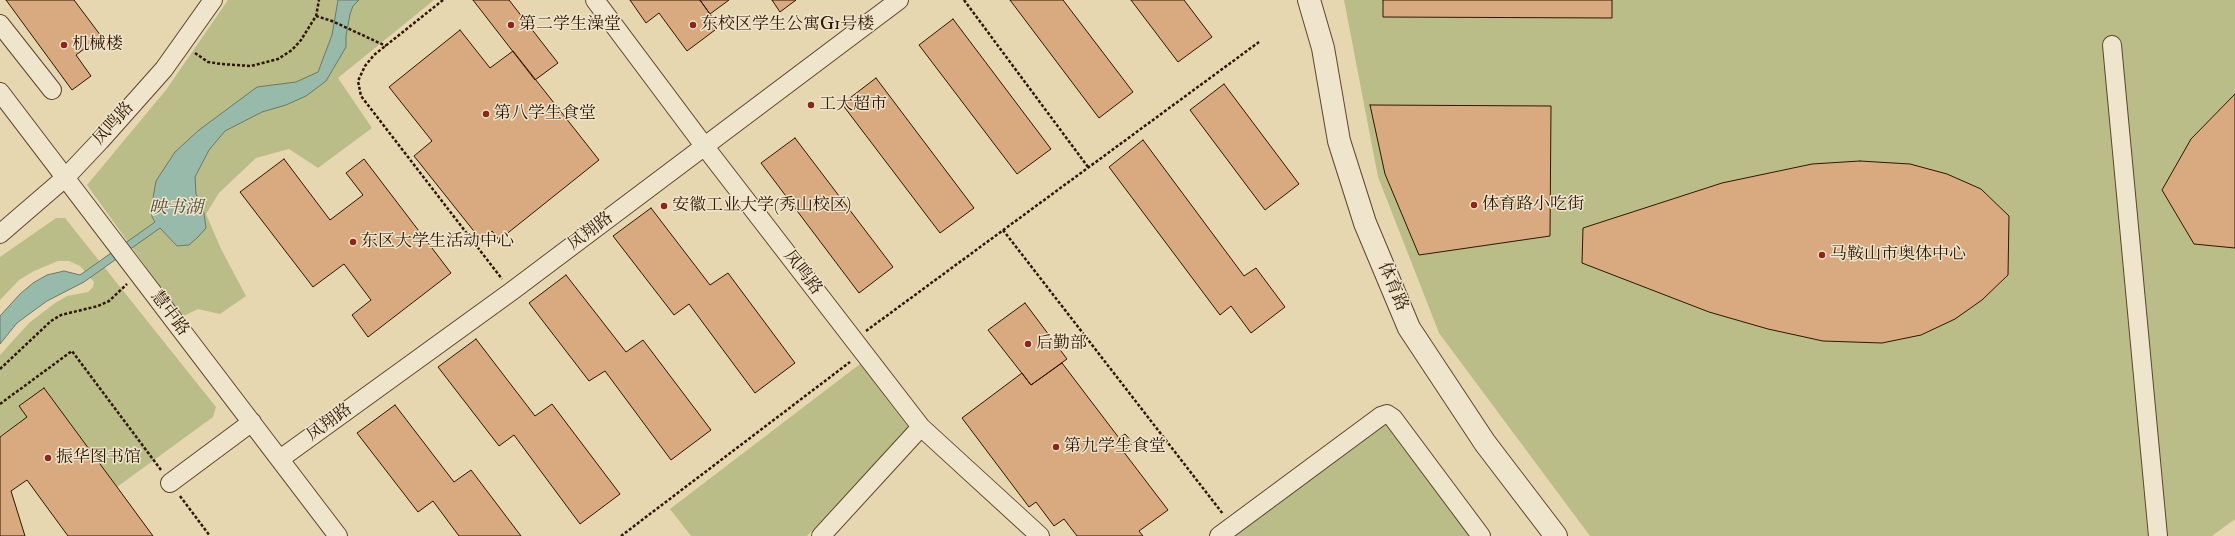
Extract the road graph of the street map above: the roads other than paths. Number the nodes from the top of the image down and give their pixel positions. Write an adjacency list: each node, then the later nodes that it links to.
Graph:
1 (213, 0): 10 (street, 凤鸣路)
2 (595, 0): 9 (street, 凤鸣路)
3 (899, 0): 9 (street, 凤翔路)
4 (1309, 0): 21 (street, 体育路)
5 (2, 30): 7 (street)
6 (2112, 45): 22 (street)
7 (52, 90)
8 (0, 92): 10 (street, 慧中路)
9 (705, 146): 13 (street, 凤鸣路); 14 (street, 凤翔路)
10 (66, 177): 11 (street, 凤鸣路); 12 (street, 慧中路)
11 (0, 234)
12 (252, 422): 14 (street, 慧中路); 15 (street)
13 (921, 427): 18 (street); 19 (street, 凤鸣路)
14 (280, 459): 17 (street, 慧中路)
15 (170, 483)
16 (1225, 531): 20 (street)
17 (338, 536)
18 (821, 536)
19 (1040, 536)
20 (1481, 536)
21 (1556, 536)
22 (2158, 536)

